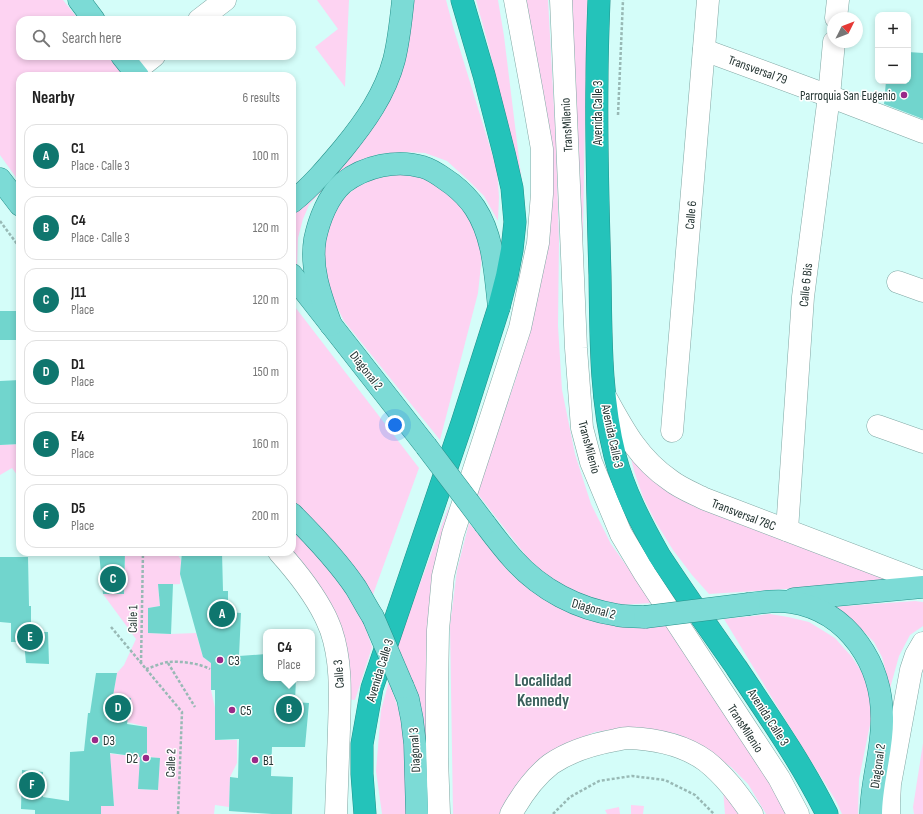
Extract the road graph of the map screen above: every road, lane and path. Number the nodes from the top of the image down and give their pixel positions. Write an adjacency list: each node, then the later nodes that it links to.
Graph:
1 (79, 0): 12 (main road)
2 (224, 0): 13 (street)
3 (403, 0): 21 (main road)
4 (462, 0): 27 (highway, Avenida Calle 3)
5 (515, 0): 53 (street, TransMilenio)
6 (560, 0): 58 (street, TransMilenio)
7 (599, 0): 29 (highway, Avenida Calle 3)
8 (623, 0): 19 (path)
9 (708, 0): 15 (street, Calle 6)
10 (838, 0): 11 (street)
11 (837, 12)
12 (91, 16)
13 (204, 16)
14 (833, 48): 18 (street, Calle 6 Bis)
15 (704, 50): 18 (street, Transversal 79); 31 (street, Calle 6)
16 (146, 60): 17 (street)
17 (131, 68)
18 (829, 96): 20 (street, Transversal 79); 34 (street, Calle 6 Bis)
19 (618, 119)
20 (923, 132)
21 (296, 199)
22 (0, 221): 23 (path)
23 (16, 243)
24 (296, 280): 28 (main road, Diagonal 2)
25 (898, 282): 26 (street)
26 (923, 291)
27 (499, 307): 28 (main road); 51 (highway, Avenida Calle 3)
28 (331, 325): 39 (main road, Diagonal 2, bridge)
29 (604, 393): 34 (street, Transversal 78C); 59 (highway, Avenida Calle 3)
30 (878, 426): 32 (street)
31 (672, 431)
32 (923, 442)
33 (296, 518): 52 (main road, Diagonal 3, bridge)
34 (787, 530): 37 (street, Transversal 78C)
35 (143, 556): 44 (path, Calle 1)
36 (283, 556): 50 (street, Calle 3)
37 (923, 582)
38 (923, 587): 39 (main road)
39 (773, 601): 48 (main road, Diagonal 2)
40 (111, 627): 44 (path)
41 (923, 636): 48 (street)
42 (923, 643): 61 (street)
43 (168, 662): 45 (path); 46 (path); 47 (path)
44 (141, 663): 45 (path)
45 (146, 669): 49 (path, Calle 2)
46 (210, 669)
47 (195, 708)
48 (882, 734): 60 (main road, Diagonal 2)
49 (178, 814)
50 (336, 814)
51 (365, 814)
52 (417, 814)
53 (439, 814)
54 (511, 814): 57 (street)
55 (553, 814): 56 (path)
56 (714, 814)
57 (752, 814)
58 (798, 814)
59 (827, 814)
60 (871, 814)
61 (889, 814)

